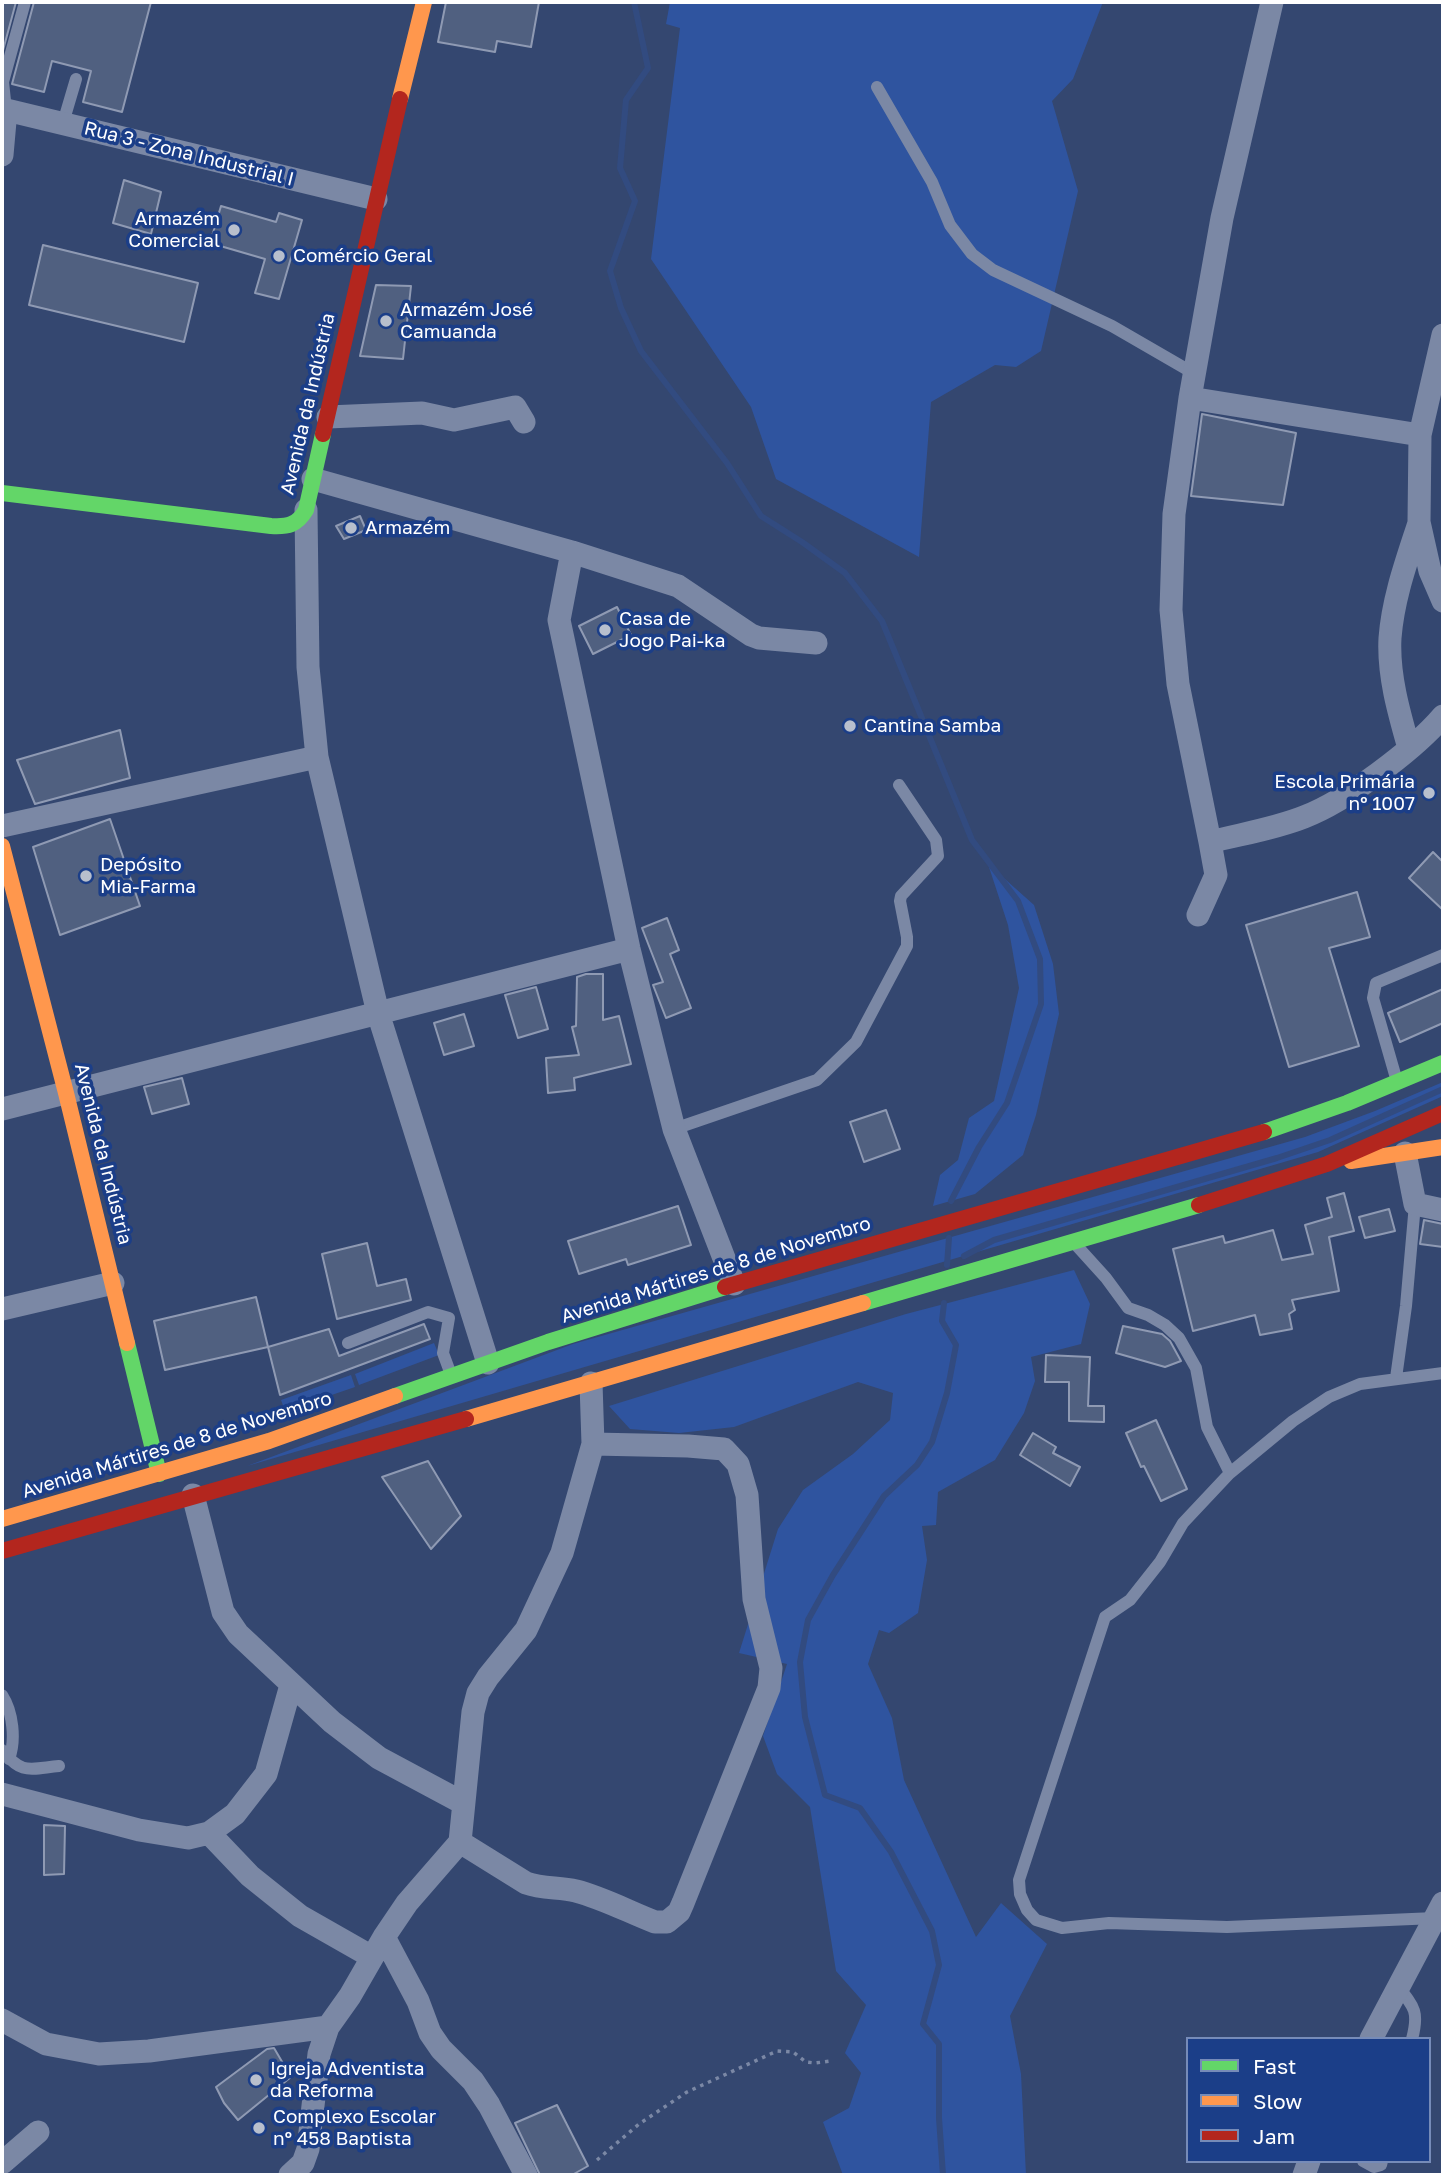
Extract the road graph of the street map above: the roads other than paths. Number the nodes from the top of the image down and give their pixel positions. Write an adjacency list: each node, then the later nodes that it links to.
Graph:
1 (25, 2): 6 (lane)
2 (424, 2): 9 (main road, Avenida da Indústria)
3 (1272, 2): 11 (street)
4 (76, 79): 7 (lane)
5 (877, 88): 11 (lane)
6 (4, 109): 7 (street, Rua 3 - Zona Industrial I); 8 (street)
7 (63, 123): 9 (street, Rua 3 - Zona Industrial I)
8 (2, 155)
9 (376, 199): 13 (main road, Avenida da Indústria)
10 (1443, 335): 15 (street)
11 (1195, 374): 12 (street)
12 (1190, 398): 15 (street); 28 (street)
13 (328, 417): 14 (street); 16 (main road, Avenida da Indústria)
14 (524, 422)
15 (1420, 435): 19 (street)
16 (313, 480): 18 (main road, Avenida da Indústria); 20 (street)
17 (2, 493): 18 (main road, Avenida da Indústria)
18 (306, 510): 25 (street)
19 (1419, 522): 21 (street); 24 (street)
20 (572, 552): 22 (street); 31 (street)
21 (1443, 601)
22 (816, 643)
23 (1443, 716): 24 (street)
24 (1409, 748): 28 (street)
25 (317, 757): 27 (street); 33 (street)
26 (899, 785): 39 (lane)
27 (2, 825)
28 (1210, 842): 30 (street)
29 (2, 846): 36 (main road, Avenida da Indústria)
30 (1198, 915)
31 (629, 949): 33 (street); 39 (street)
32 (1443, 956): 35 (lane)
33 (378, 1013): 36 (street); 49 (street)
34 (1443, 1063): 35 (main road, Avenida Mártires de 8 de Novembro)
35 (1397, 1083): 47 (main road, Avenida Mártires de 8 de Novembro)
36 (66, 1093): 37 (street); 46 (main road, Avenida da Indústria)
37 (2, 1109)
38 (1443, 1113): 42 (main road)
39 (674, 1129): 47 (street)
40 (1443, 1147): 41 (main road)
41 (1405, 1153): 42 (main road); 43 (street)
42 (1327, 1164): 45 (main road)
43 (1415, 1204): 44 (street); 55 (lane)
44 (1443, 1210)
45 (1074, 1242): 56 (main road); 58 (lane)
46 (113, 1283): 48 (street); 59 (main road, Avenida da Indústria)
47 (734, 1284): 52 (main road, Avenida Mártires de 8 de Novembro)
48 (2, 1309)
49 (471, 1310): 50 (lane); 52 (street)
50 (449, 1318): 51 (lane); 54 (lane)
51 (348, 1343)
52 (488, 1363): 54 (main road, Avenida Mártires de 8 de Novembro)
53 (1443, 1373): 55 (lane)
54 (452, 1376): 59 (main road, Avenida Mártires de 8 de Novembro)
55 (1396, 1378): 58 (lane)
56 (591, 1383): 57 (street); 60 (main road)
57 (593, 1444): 68 (street); 70 (street)
58 (1230, 1473): 71 (lane)
59 (159, 1474): 61 (main road, Avenida Mártires de 8 de Novembro)
60 (193, 1495): 62 (main road); 63 (street)
61 (2, 1519)
62 (2, 1551)
63 (290, 1685): 68 (street); 69 (street)
64 (2, 1695): 65 (lane)
65 (5, 1754): 66 (lane)
66 (59, 1766)
67 (2, 1794): 69 (street)
68 (463, 1803): 70 (street)
69 (209, 1833): 73 (street)
70 (460, 1842): 72 (street)
71 (1439, 1911): 74 (street)
72 (384, 1937): 73 (street); 84 (street)
73 (372, 1957): 76 (street)
74 (1398, 1987): 77 (street); 78 (lane)
75 (2, 2020): 76 (street)
76 (328, 2027): 83 (street)
77 (1372, 2037)
78 (1412, 2037)
79 (38, 2133): 80 (street)
80 (2, 2163)
81 (1367, 2163): 82 (lane)
82 (1382, 2163)
83 (290, 2175)
84 (526, 2175)

